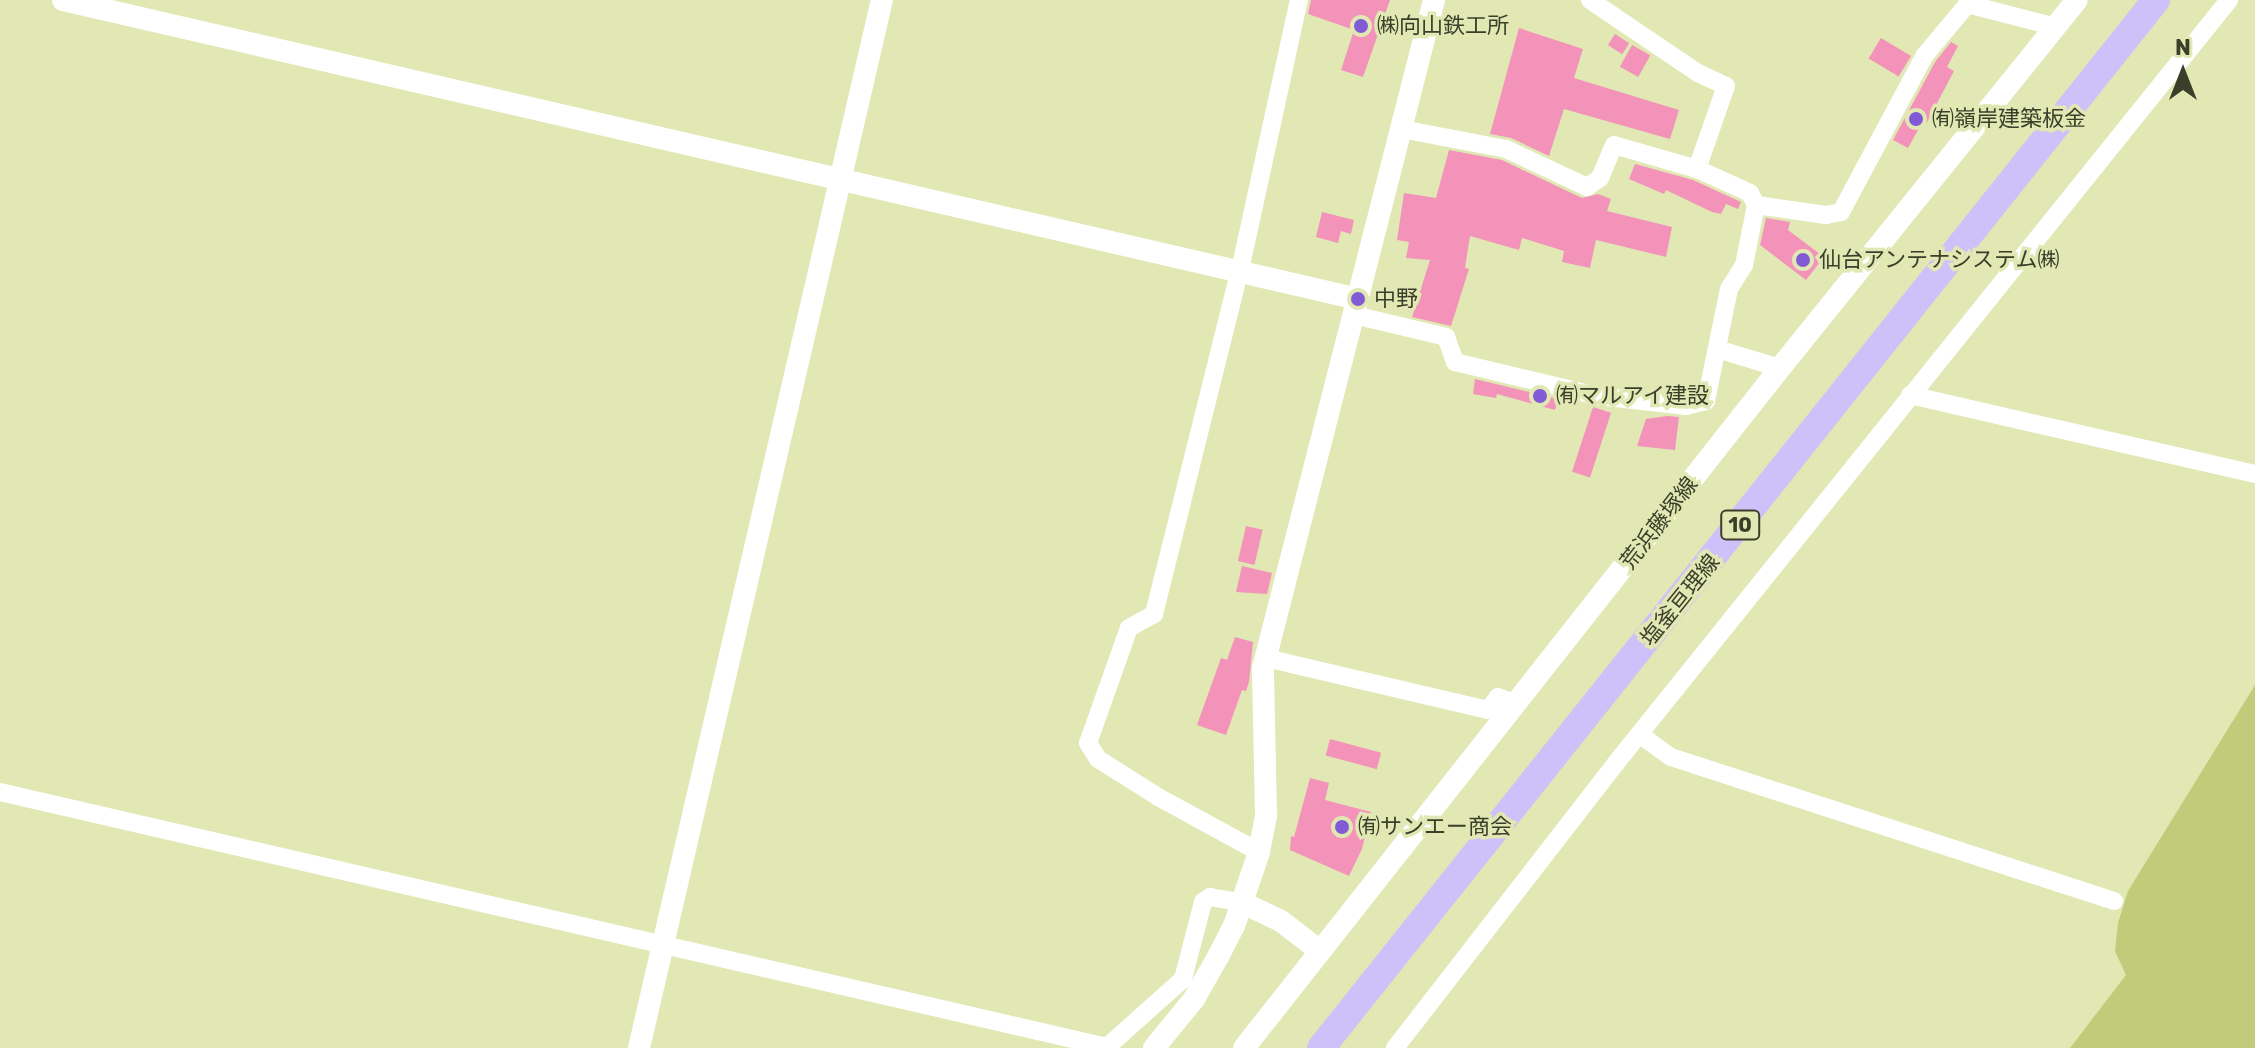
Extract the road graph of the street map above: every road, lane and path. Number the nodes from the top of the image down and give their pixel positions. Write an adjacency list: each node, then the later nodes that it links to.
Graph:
1 (63, 0): 13 (street)
2 (882, 0): 13 (street)
3 (1299, 0): 15 (street)
4 (1434, 0): 11 (street)
5 (1590, 0): 12 (street)
6 (2077, 0): 10 (street, 荒浜藤塚線)
7 (2156, 0): 33 (main road, 塩釜亘理線 / 10)
8 (2229, 0): 19 (street)
9 (1969, 2): 10 (street); 14 (street)
10 (2056, 27): 18 (street, 荒浜藤塚線)
11 (1401, 129): 12 (street); 16 (street)
12 (1697, 169): 14 (street)
13 (840, 180): 15 (street); 28 (street)
14 (1756, 205): 17 (street)
15 (1240, 270): 16 (street); 25 (street)
16 (1356, 307): 17 (street); 21 (street)
17 (1717, 349): 18 (street)
18 (1780, 368): 22 (street, 荒浜藤塚線)
19 (1910, 395): 20 (street); 23 (street)
20 (2255, 474)
21 (1266, 658): 22 (street); 25 (street)
22 (1517, 704): 29 (street, 荒浜藤塚線)
23 (1639, 734): 26 (street); 34 (street)
24 (0, 792): 28 (street)
25 (1259, 852): 27 (street)
26 (2114, 901)
27 (1243, 903): 28 (street); 29 (street); 31 (street)
28 (663, 943): 30 (street)
29 (1320, 951): 32 (street, 荒浜藤塚線)
30 (639, 1048)
31 (1154, 1048)
32 (1244, 1048)
33 (1321, 1048)
34 (1395, 1048)

